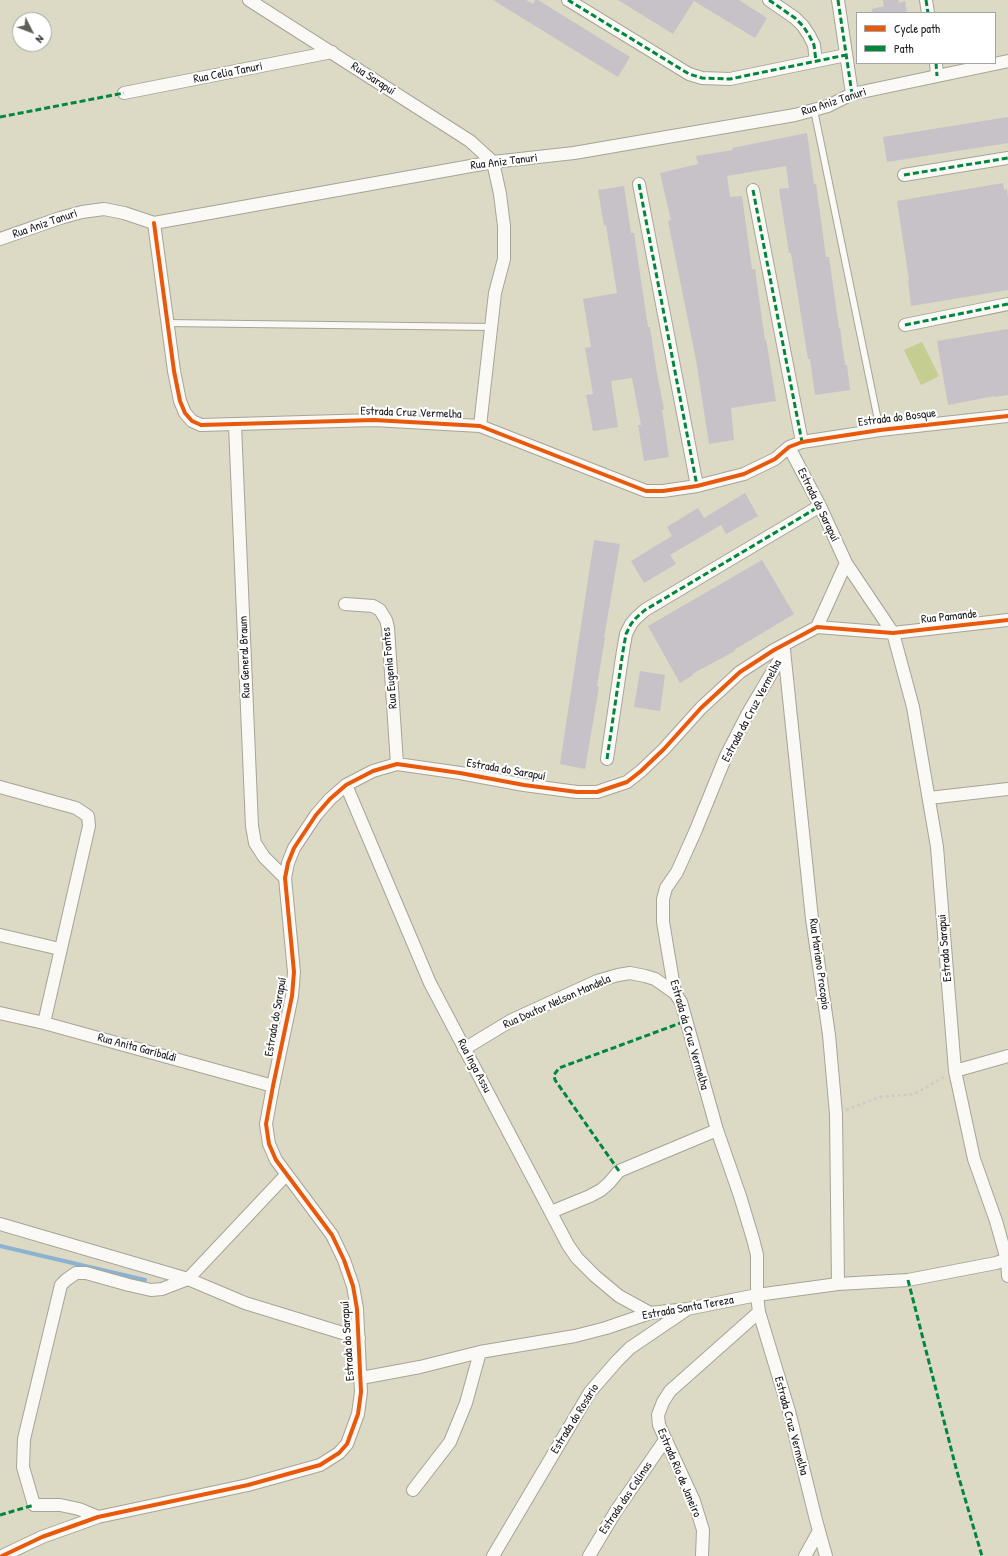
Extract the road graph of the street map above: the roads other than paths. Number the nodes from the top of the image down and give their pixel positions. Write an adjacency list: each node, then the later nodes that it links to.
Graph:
1 (249, 0): 7 (street, Rua Sarapuí)
2 (568, 0): 9 (street)
3 (769, 0): 9 (street)
4 (838, 0): 8 (street)
5 (926, 0): 6 (street)
6 (928, 12)
7 (332, 52): 15 (street, Rua Celia Tanuri); 19 (street, Rua Sarapuí)
8 (846, 56): 9 (street); 16 (street)
9 (816, 61)
10 (1008, 61): 13 (street, Rua Aniz Tanuri)
11 (936, 64): 14 (street)
12 (994, 64): 14 (street, Rua Aniz Tanuri)
13 (996, 64)
14 (937, 76): 16 (street, Rua Aniz Tanuri)
15 (124, 93)
16 (852, 94): 17 (street, Rua Aniz Tanuri)
17 (814, 110): 19 (street, Rua Aniz Tanuri); 32 (lane)
18 (1008, 158): 20 (street)
19 (493, 162): 23 (street, Rua Aniz Tanuri); 28 (street)
20 (904, 175)
21 (639, 184): 35 (street)
22 (752, 190): 33 (street)
23 (154, 223): 24 (street, Rua Aniz Tanuri); 26 (street, Estrada Cruz Vermelha)
24 (0, 239)
25 (1008, 304): 27 (street)
26 (167, 323): 28 (lane); 30 (street, Estrada Cruz Vermelha)
27 (905, 325)
28 (491, 327): 31 (street)
29 (1008, 416): 32 (street, Estrada do Bosque)
30 (236, 424): 31 (street, Estrada Cruz Vermelha); 49 (street, Rua General Braum)
31 (480, 426): 35 (street, Estrada Cruz Vermelha)
32 (880, 430): 33 (street, Estrada do Bosque)
33 (802, 442): 34 (street, Estrada do Bosque)
34 (789, 447): 35 (street, Estrada Cruz Vermelha); 36 (street, Estrada do Sarapuí)
35 (697, 486)
36 (820, 506): 37 (street, Estrada do Sarapuí); 43 (street)
37 (846, 563): 40 (street); 41 (street, Estrada do Sarapuí)
38 (345, 604): 44 (street, Rua Eugenia Fontes)
39 (1008, 620): 41 (street, Rua Pamande)
40 (817, 627): 41 (street); 42 (street, Estrada do Sarapuí)
41 (893, 633): 48 (street, Estrada Sarapui)
42 (784, 648): 44 (street, Estrada do Sarapuí); 52 (street, Estrada da Cruz Vermelha); 66 (street, Rua Mariano Procopio)
43 (607, 759)
44 (397, 764): 45 (street, Estrada do Sarapuí)
45 (346, 784): 49 (street, Estrada do Sarapuí); 55 (street, Rua Inga Assu)
46 (0, 787): 51 (street)
47 (1008, 789): 48 (street)
48 (929, 798): 57 (street, Estrada Sarapui)
49 (285, 878): 58 (street, Estrada do Sarapuí)
50 (0, 935): 51 (street)
51 (60, 948): 54 (street)
52 (675, 993): 55 (street, Rua Doutor Nelson Mandela); 59 (street, Estrada da Cruz Vermelha)
53 (0, 1013): 54 (street, Rua Anita Garibaldi)
54 (44, 1023): 58 (street, Rua Anita Garibaldi)
55 (464, 1049): 61 (street, Rua Inga Assu)
56 (1008, 1056): 57 (street)
57 (955, 1071): 63 (street, Estrada Sarapui)
58 (273, 1086): 60 (street, Estrada do Sarapuí)
59 (717, 1130): 61 (street); 67 (street, Estrada da Cruz Vermelha)
60 (286, 1175): 65 (street); 71 (street, Estrada do Sarapuí)
61 (551, 1212): 70 (street, Rua Inga Assu)
62 (0, 1224): 65 (street)
63 (1004, 1260): 64 (street, Estrada Sarapui); 66 (street, Estrada Santa Tereza)
64 (1008, 1276)
65 (188, 1280): 71 (street); 76 (street)
66 (838, 1284): 67 (street, Estrada Santa Tereza)
67 (757, 1296): 68 (street, Estrada Santa Tereza); 69 (street, Estrada Cruz Vermelha)
68 (687, 1310): 70 (street, Estrada Santa Tereza); 79 (street, Estrada do Rosário)
69 (759, 1312): 74 (street, Estrada Rio de Janeiro); 77 (street, Estrada Cruz Vermelha)
70 (650, 1313): 72 (street, Estrada Santa Tereza)
71 (358, 1338): 73 (street, Estrada do Sarapuí)
72 (480, 1352): 73 (street, Estrada Santa Tereza); 75 (street)
73 (361, 1378): 76 (street, Estrada do Sarapuí)
74 (665, 1440): 80 (street, Estrada das Colinas); 81 (street, Estrada Rio de Janeiro)
75 (414, 1490)
76 (98, 1517): 78 (street, Estrada do Sarapuí)
77 (819, 1531): 82 (street); 83 (street, Estrada Cruz Vermelha)
78 (2, 1556)
79 (494, 1556)
80 (589, 1556)
81 (702, 1556)
82 (805, 1556)
83 (826, 1556)

